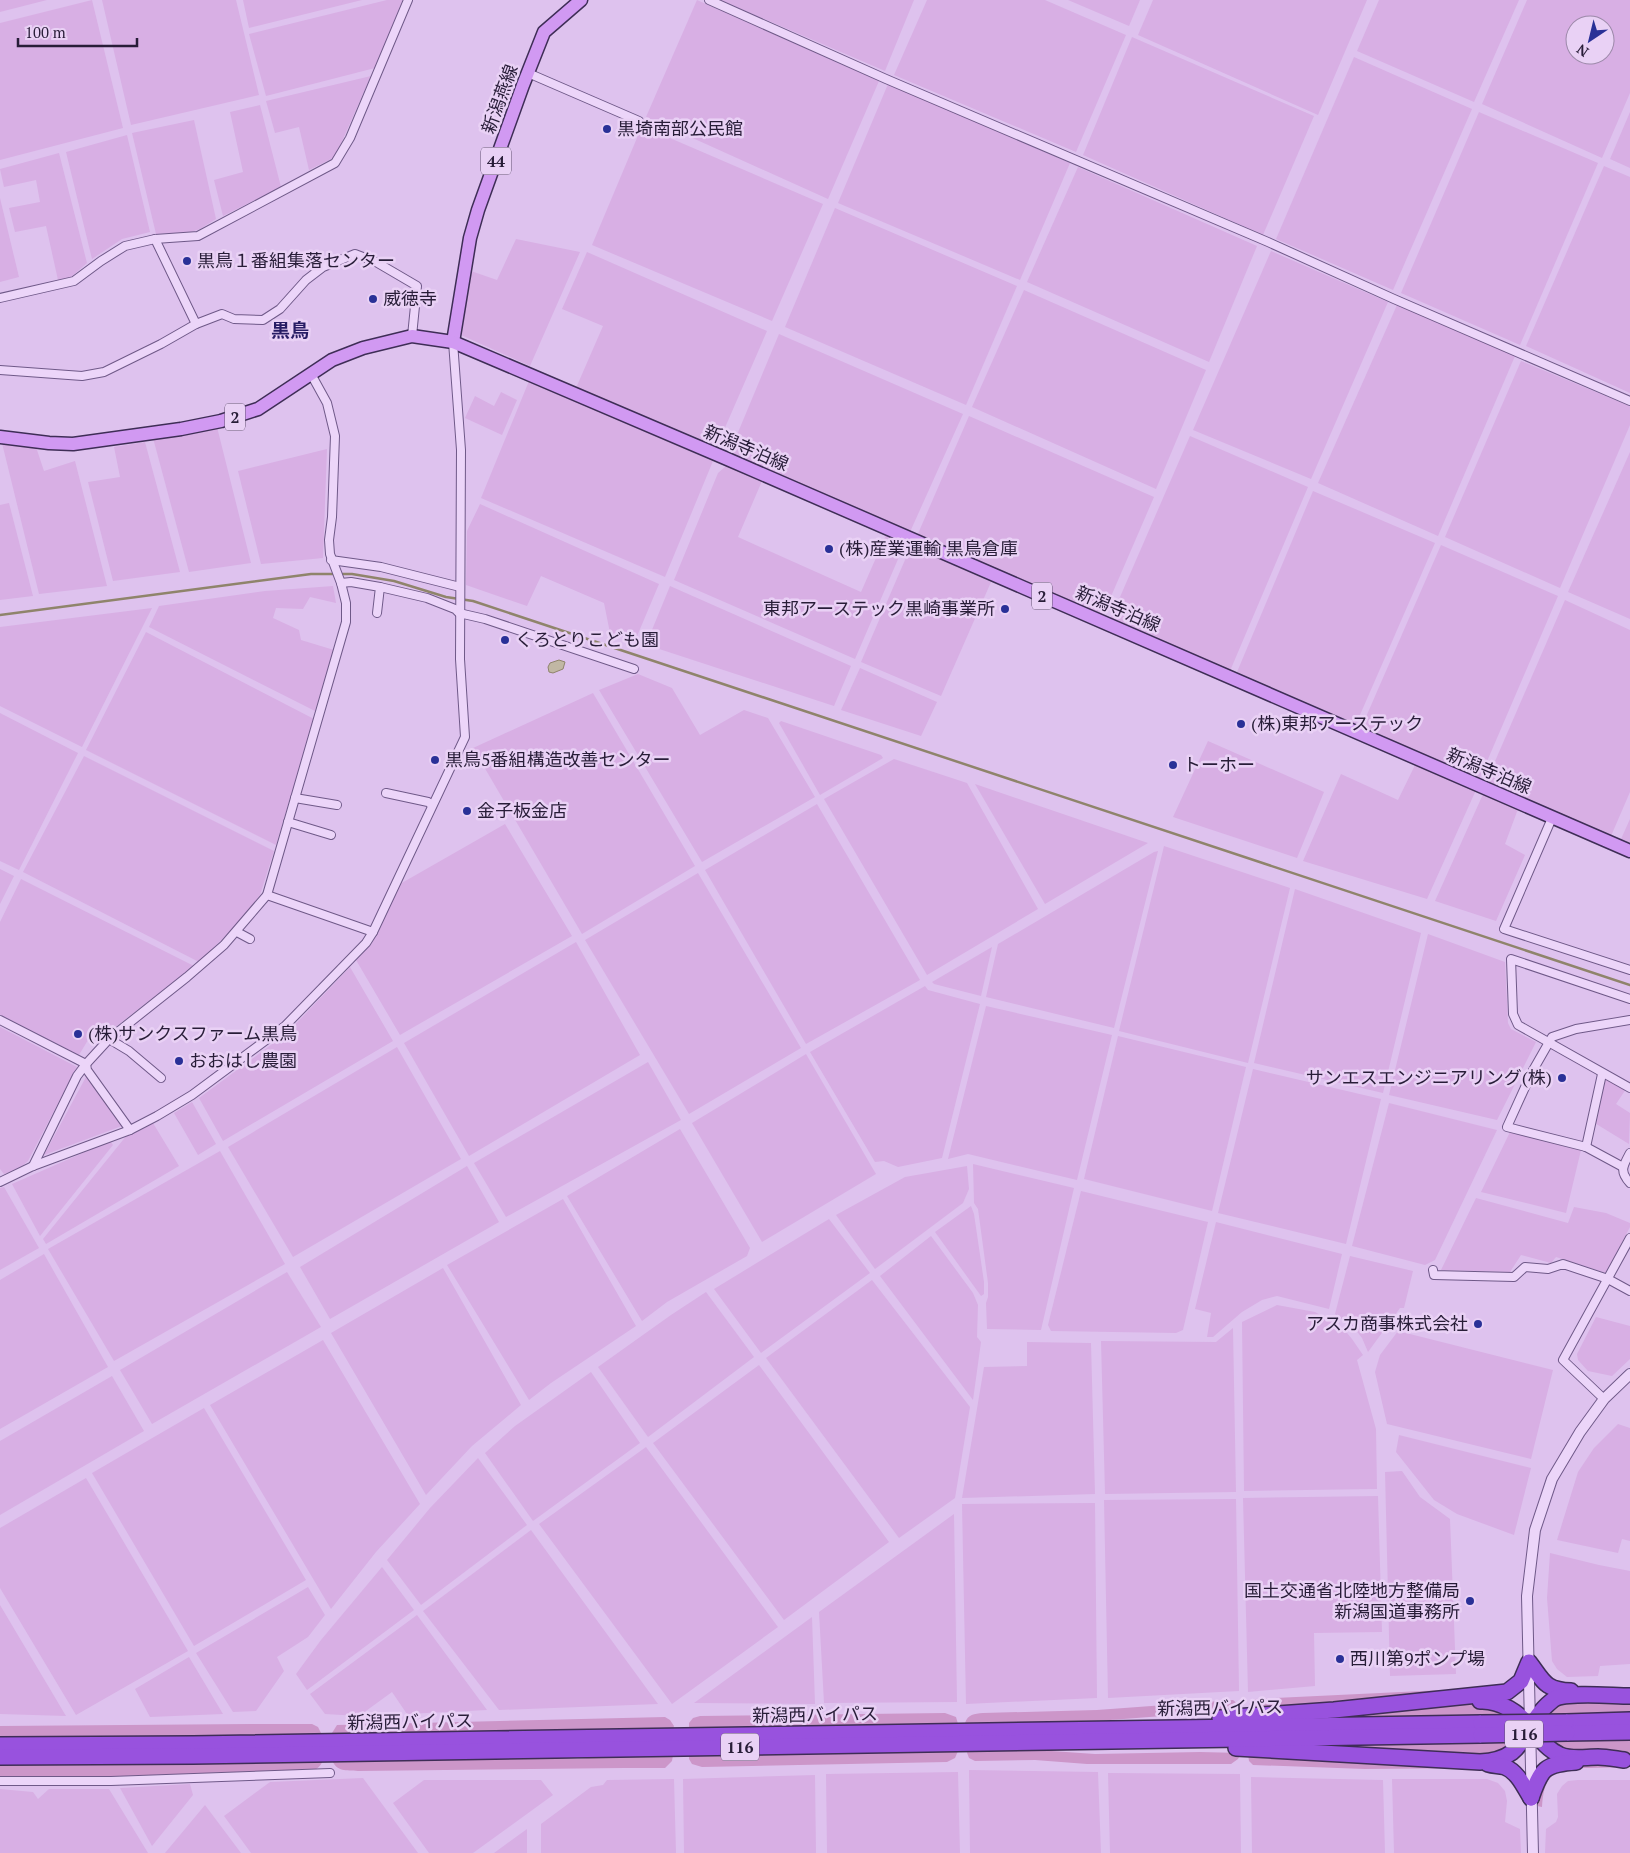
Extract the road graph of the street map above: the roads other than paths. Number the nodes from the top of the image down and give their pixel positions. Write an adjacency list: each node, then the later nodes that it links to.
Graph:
1 (408, 0): 6 (street)
2 (581, 0): 4 (main road, 新潟燕線 / 44)
3 (709, 0): 13 (street)
4 (528, 73): 5 (street); 10 (main road, 新潟燕線 / 44)
5 (639, 121)
6 (155, 240): 7 (street); 8 (street)
7 (0, 298)
8 (196, 324): 9 (street); 11 (street)
9 (412, 336): 10 (main road, 2); 12 (main road, 2)
10 (453, 342): 18 (street); 26 (main road, 新潟寺泊線 / 2)
11 (0, 370)
12 (311, 374): 14 (main road, 2); 15 (street)
13 (1630, 401)
14 (0, 437)
15 (333, 563): 16 (street); 18 (street)
16 (340, 581): 17 (street); 23 (street)
17 (380, 587): 19 (street); 20 (street)
18 (460, 589): 19 (street)
19 (460, 611): 21 (street); 25 (street)
20 (377, 613)
21 (634, 669)
22 (386, 793): 25 (street)
23 (295, 798): 24 (street); 27 (street)
24 (337, 805)
25 (432, 806): 32 (street)
26 (1552, 818): 29 (main road, 新潟寺泊線 / 2); 34 (street)
27 (288, 822): 28 (street); 30 (street)
28 (331, 835)
29 (1630, 851)
30 (267, 895): 31 (street); 32 (street)
31 (237, 932): 33 (street); 38 (street)
32 (373, 932): 44 (street)
33 (250, 939)
34 (1630, 970)
35 (1630, 999): 39 (street)
36 (0, 1020): 40 (street)
37 (1630, 1020): 39 (street)
38 (108, 1039): 40 (street); 42 (street)
39 (1549, 1043): 41 (street); 45 (street)
40 (86, 1064): 44 (street); 47 (street)
41 (1602, 1074): 43 (street); 45 (street)
42 (161, 1078)
43 (1630, 1088)
44 (130, 1130): 47 (street)
45 (1586, 1147): 48 (street)
46 (1630, 1153): 48 (street)
47 (33, 1166): 49 (street)
48 (1623, 1167): 50 (street)
49 (0, 1182)
50 (1630, 1183)
51 (1630, 1238): 53 (street)
52 (1433, 1270): 53 (street)
53 (1608, 1279): 54 (street); 56 (street)
54 (1630, 1291)
55 (1630, 1374): 56 (street)
56 (1604, 1399): 57 (street)
57 (1529, 1662): 58 (highway); 60 (highway); 62 (street)
58 (1594, 1695): 59 (highway); 62 (highway)
59 (1630, 1696)
60 (1440, 1698): 62 (highway); 65 (highway)
61 (1630, 1720): 63 (highway, 新潟西バイパス / 116)
62 (1531, 1727): 68 (highway); 69 (highway); 72 (street)
63 (1567, 1727): 64 (highway, 新潟西バイパス / 116); 65 (highway, 新潟西バイパス / 116, bridge)
64 (1630, 1732)
65 (1111, 1735): 66 (highway, 新潟西バイパス / 116); 67 (highway, 新潟西バイパス / 116); 69 (highway)
66 (0, 1745)
67 (0, 1757)
68 (1627, 1760): 72 (highway)
69 (1480, 1762): 72 (highway)
70 (330, 1773): 71 (street)
71 (0, 1781)
72 (1531, 1798): 73 (street)
73 (1533, 1853)

